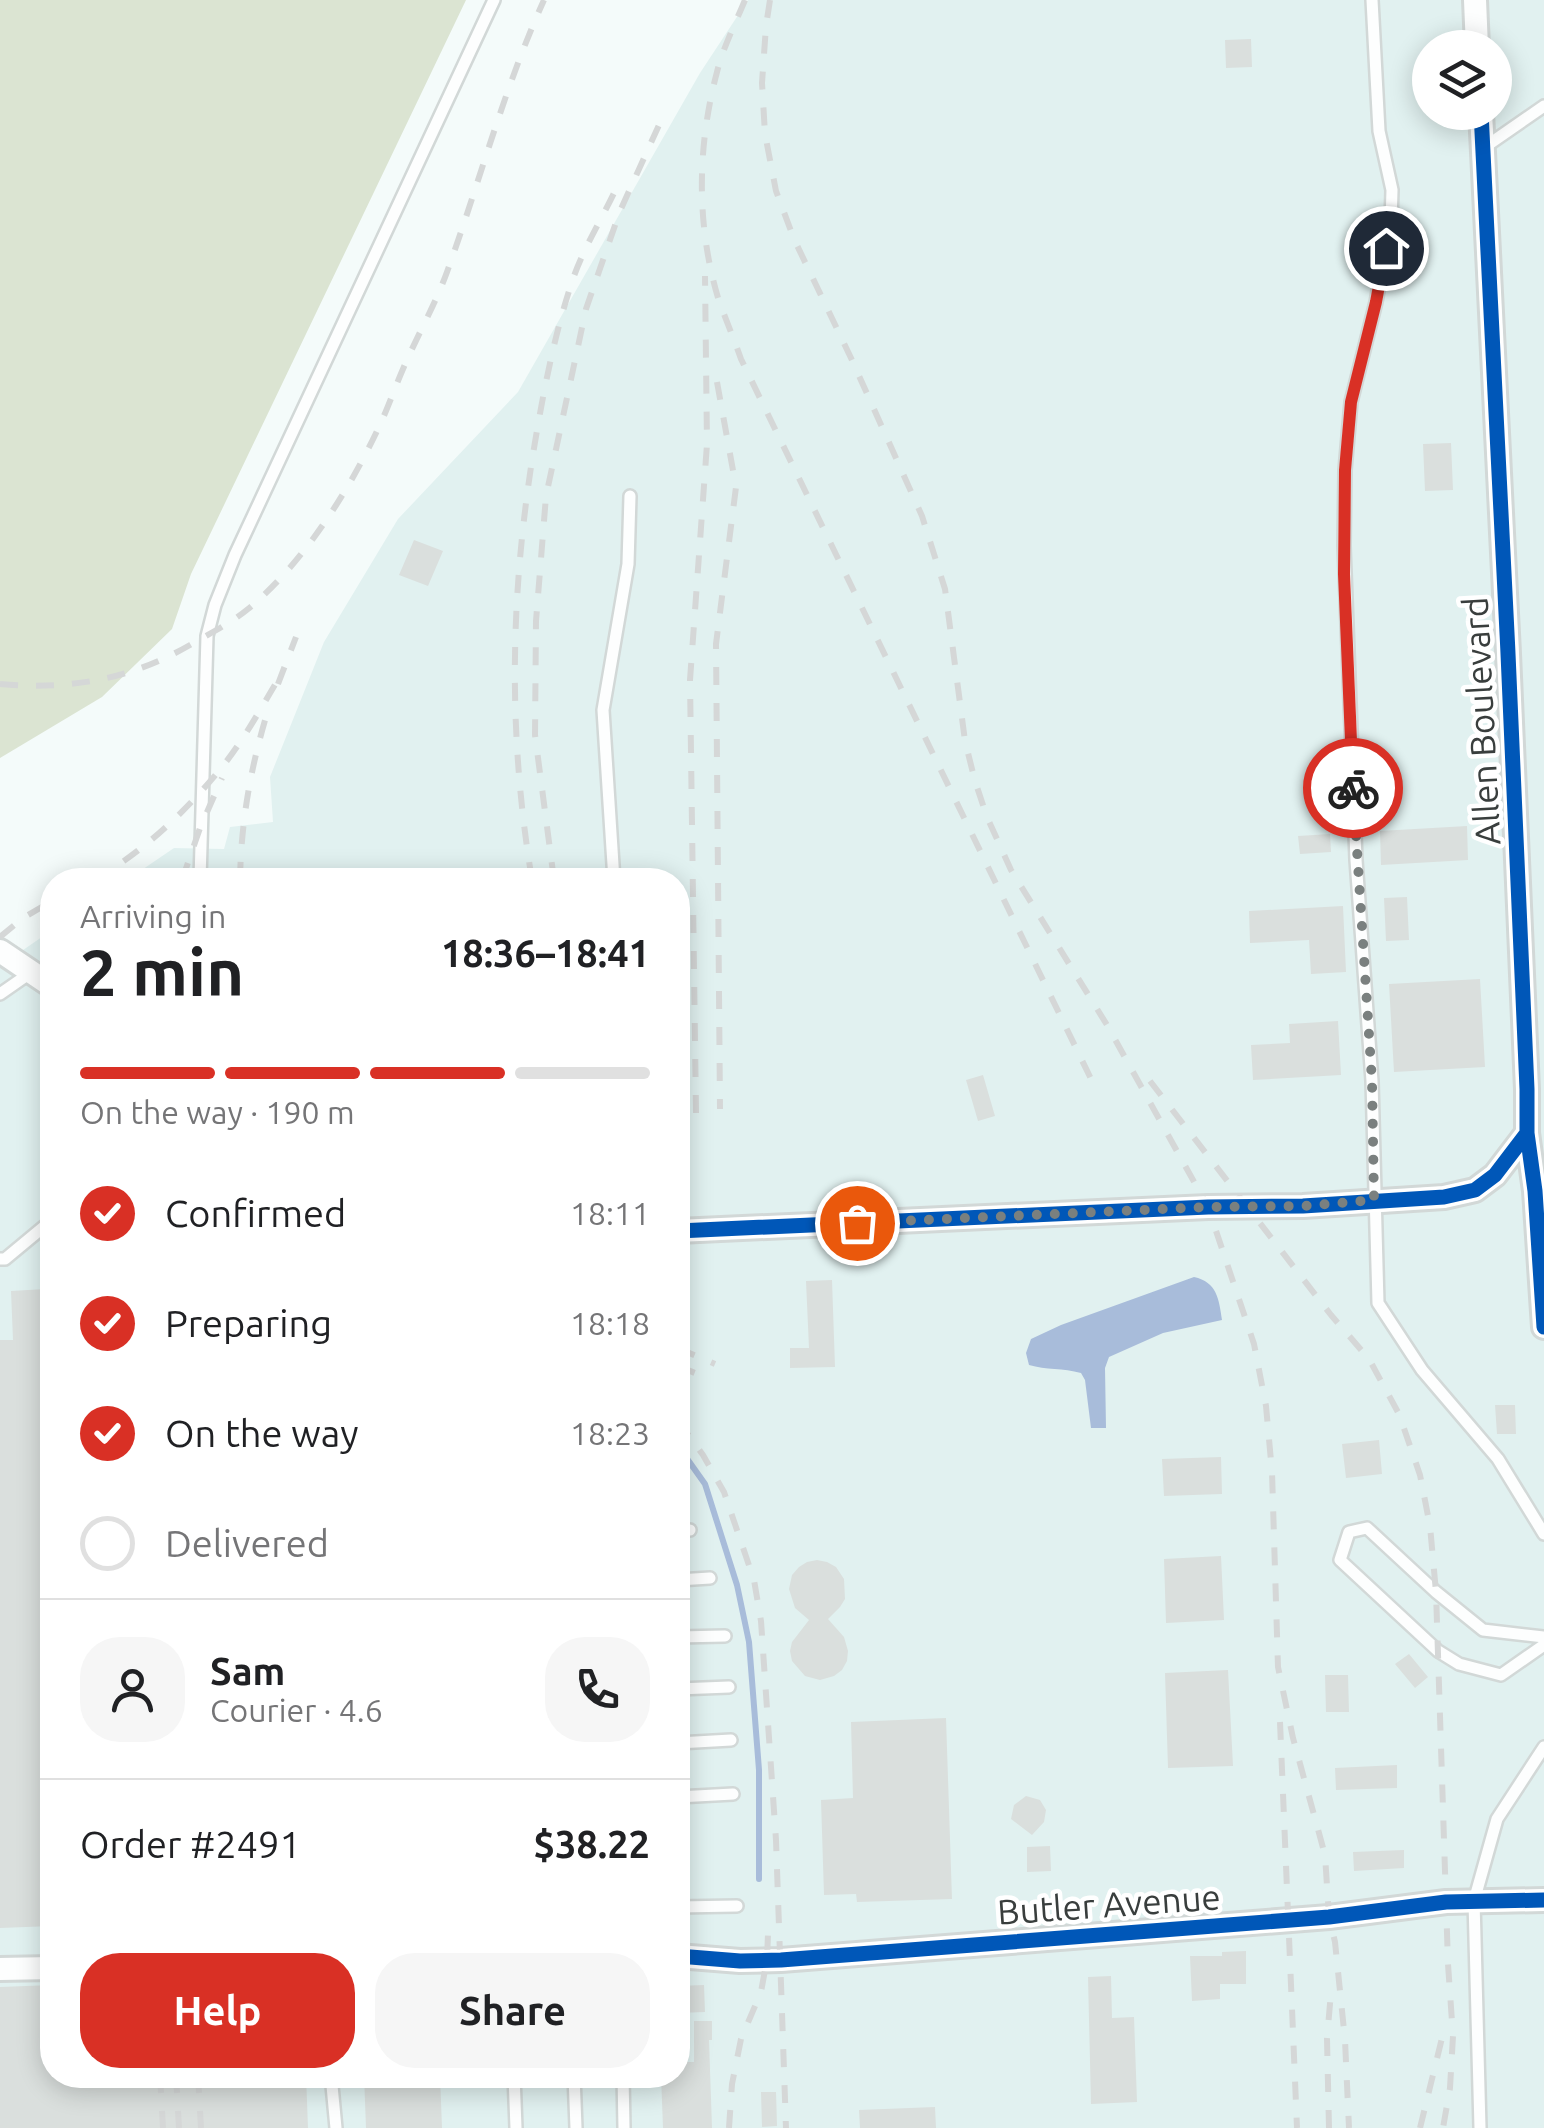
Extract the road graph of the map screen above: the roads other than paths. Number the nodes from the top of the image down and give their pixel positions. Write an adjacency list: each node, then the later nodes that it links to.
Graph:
1 (494, 0): 9 (lane)
2 (1372, 0): 16 (lane)
3 (1475, 0): 4 (street)
4 (1476, 30)
5 (1544, 106): 7 (lane)
6 (1481, 130): 7 (street, Allen Boulevard)
7 (1482, 150): 15 (street, Allen Boulevard)
8 (630, 496): 10 (lane)
9 (200, 868)
10 (613, 868)
11 (0, 952): 12 (street)
12 (33, 972): 13 (street); 14 (lane)
13 (40, 977)
14 (0, 994)
15 (1527, 1134): 16 (street); 20 (street, Allen Boulevard)
16 (1374, 1200): 18 (street); 21 (lane)
17 (40, 1230): 19 (lane)
18 (690, 1230)
19 (0, 1259)
20 (1544, 1327)
21 (1544, 1534)
22 (710, 1578): 23 (lane)
23 (690, 1579)
24 (724, 1636): 25 (lane)
25 (690, 1637)
26 (1544, 1637): 27 (lane)
27 (1544, 1645)
28 (729, 1686): 29 (lane)
29 (690, 1688)
30 (731, 1740): 31 (lane)
31 (690, 1742)
32 (1544, 1747): 36 (lane)
33 (733, 1794): 34 (lane)
34 (690, 1796)
35 (1544, 1900): 36 (street, Butler Avenue)
36 (1474, 1901): 39 (street, Butler Avenue); 50 (lane)
37 (690, 1906): 38 (lane)
38 (737, 1906)
39 (690, 1957)
40 (40, 1968): 41 (street)
41 (0, 1969)
42 (333, 2088): 46 (lane)
43 (514, 2088): 47 (lane)
44 (574, 2088): 48 (lane)
45 (623, 2088): 49 (lane)
46 (336, 2128)
47 (516, 2128)
48 (576, 2128)
49 (624, 2128)
50 (1480, 2128)

